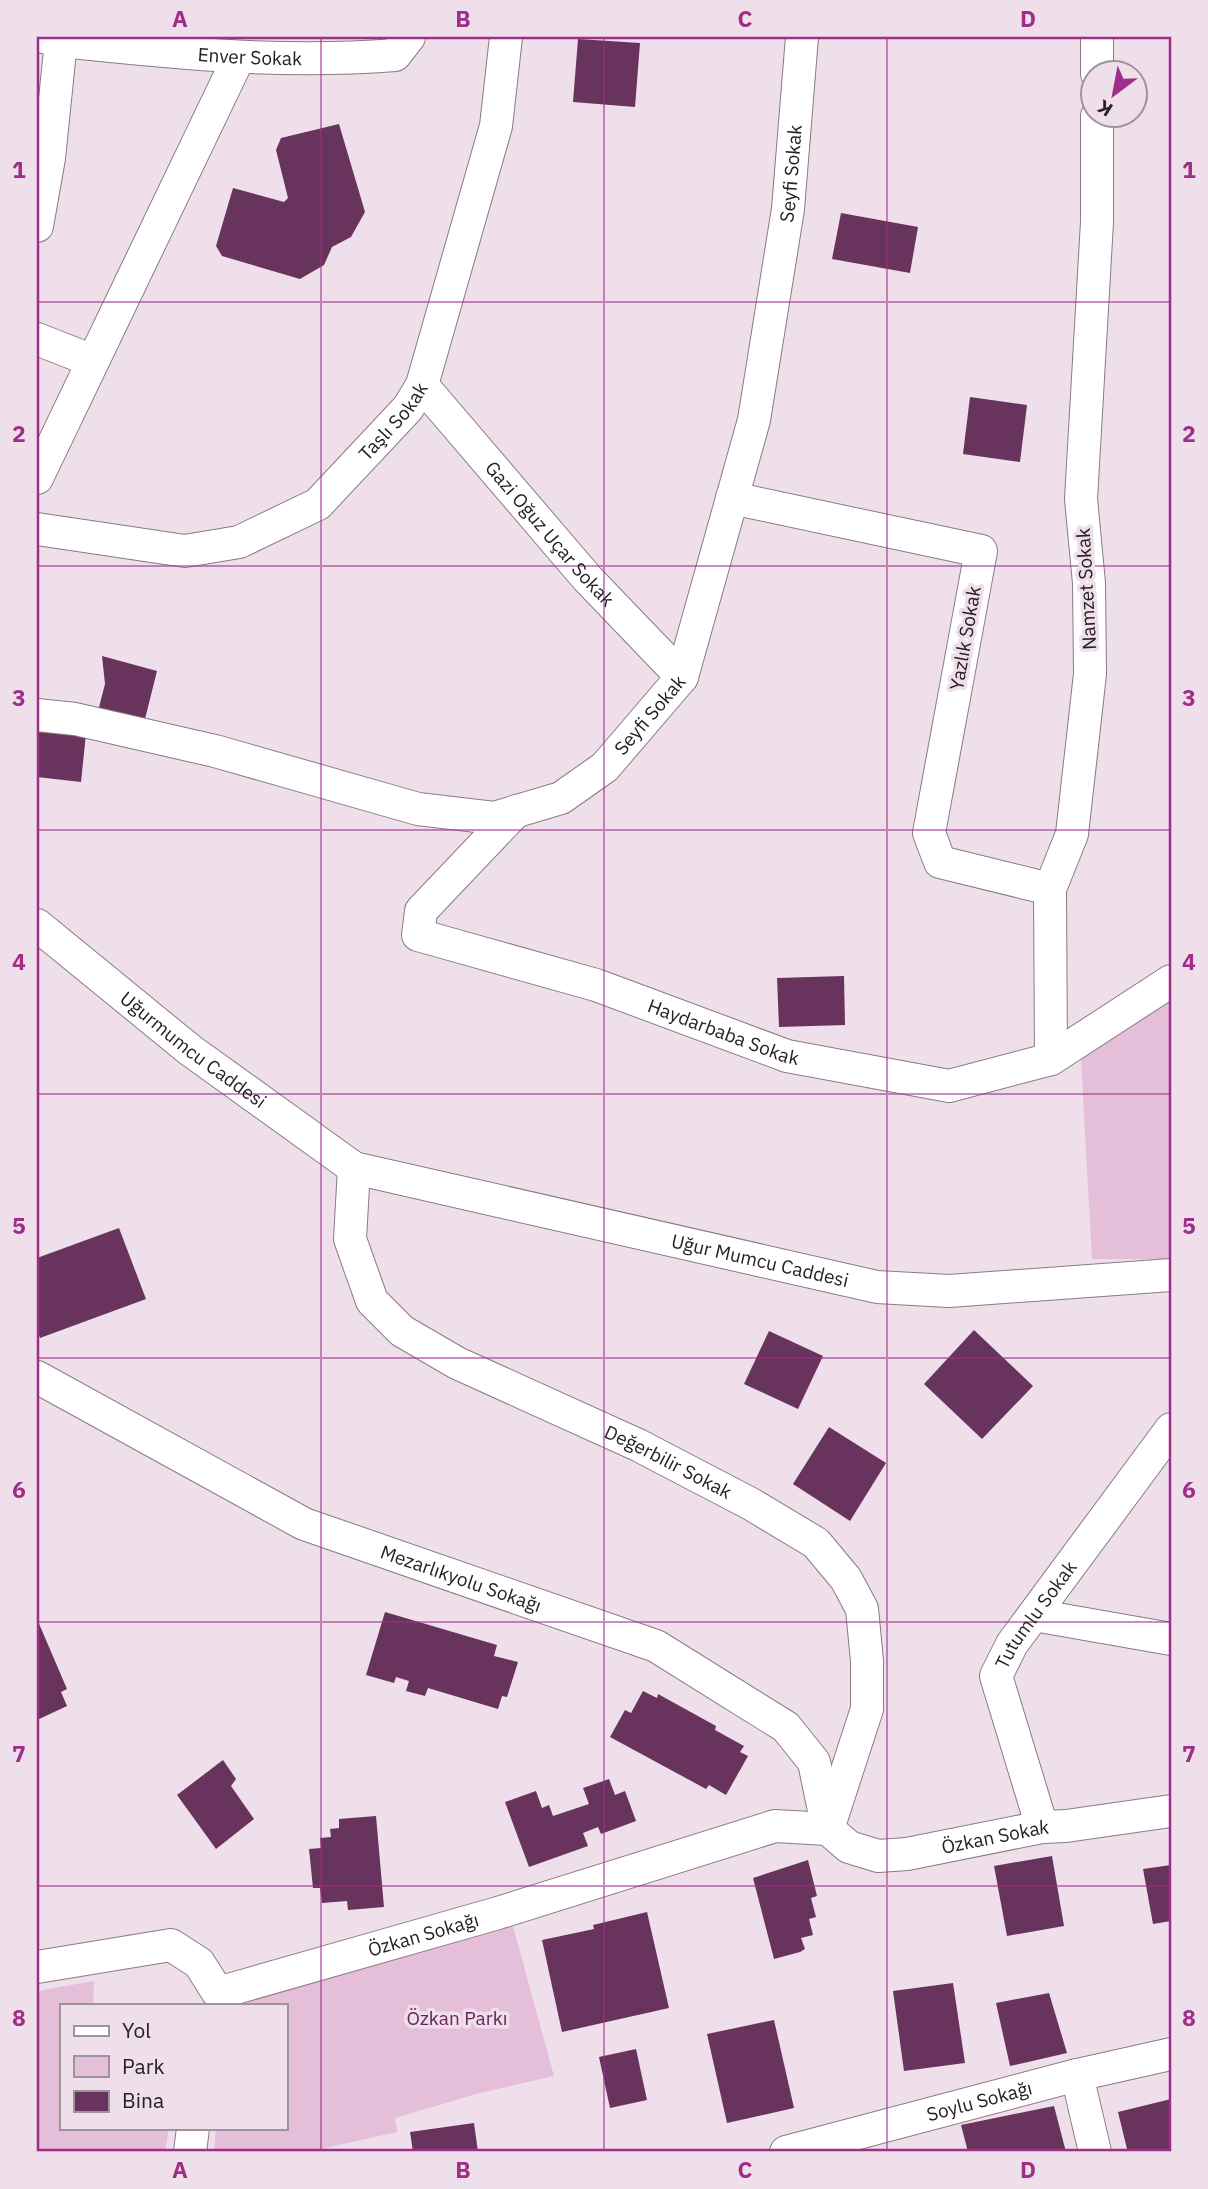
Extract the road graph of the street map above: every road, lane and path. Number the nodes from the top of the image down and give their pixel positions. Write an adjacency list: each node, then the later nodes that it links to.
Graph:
1 (409, 37): 6 (street, Enver Sokak)
2 (506, 37): 12 (street, Taşlı Sokak)
3 (802, 37): 14 (street, Seyfi Sokak)
4 (1097, 37): 7 (street)
5 (52, 39): 6 (street, Enver Sokak); 9 (street)
6 (238, 59): 11 (street)
7 (1097, 60)
8 (1097, 130): 19 (street, Namzet Sokak)
9 (37, 226)
10 (37, 339): 11 (street)
11 (93, 361): 13 (street)
12 (422, 385): 15 (street, Taşlı Sokak); 16 (street, Gazi Oğuz Uçar Sokak)
13 (37, 478)
14 (732, 498): 16 (street, Seyfi Sokak); 19 (street, Yazlık Sokak)
15 (37, 529)
16 (682, 677): 18 (street, Seyfi Sokak)
17 (37, 715): 18 (street, Seyfi Sokak)
18 (516, 811): 22 (street, Haydarbaba Sokak)
19 (1050, 889): 22 (street, Namzet Sokak)
20 (37, 925): 23 (street, Uğurmumcu Caddesi)
21 (1171, 981): 22 (street, Haydarbaba Sokak)
22 (1051, 1059)
23 (354, 1168): 24 (street, Uğur Mumcu Caddesi); 31 (street, Değerbilir Sokak)
24 (1171, 1275)
25 (37, 1377): 31 (street, Mezarlıkyolu Sokağı)
26 (1171, 1429): 27 (street, Tutumlu Sokak)
27 (1034, 1615): 28 (street); 30 (street, Tutumlu Sokak)
28 (1171, 1639)
29 (1171, 1811): 30 (street, Özkan Sokak)
30 (1042, 1827): 31 (street, Özkan Sokak)
31 (828, 1829): 33 (street, Özkan Sokağı)
32 (37, 1967): 33 (street, Özkan Sokağı)
33 (214, 1999)
34 (1171, 2054): 35 (street, Soylu Sokağı)
35 (1077, 2075): 37 (street, Soylu Sokağı); 40 (street)
36 (193, 2130): 38 (street)
37 (825, 2148): 39 (street, Soylu Sokağı)
38 (190, 2152)
39 (786, 2152)
40 (1095, 2152)

